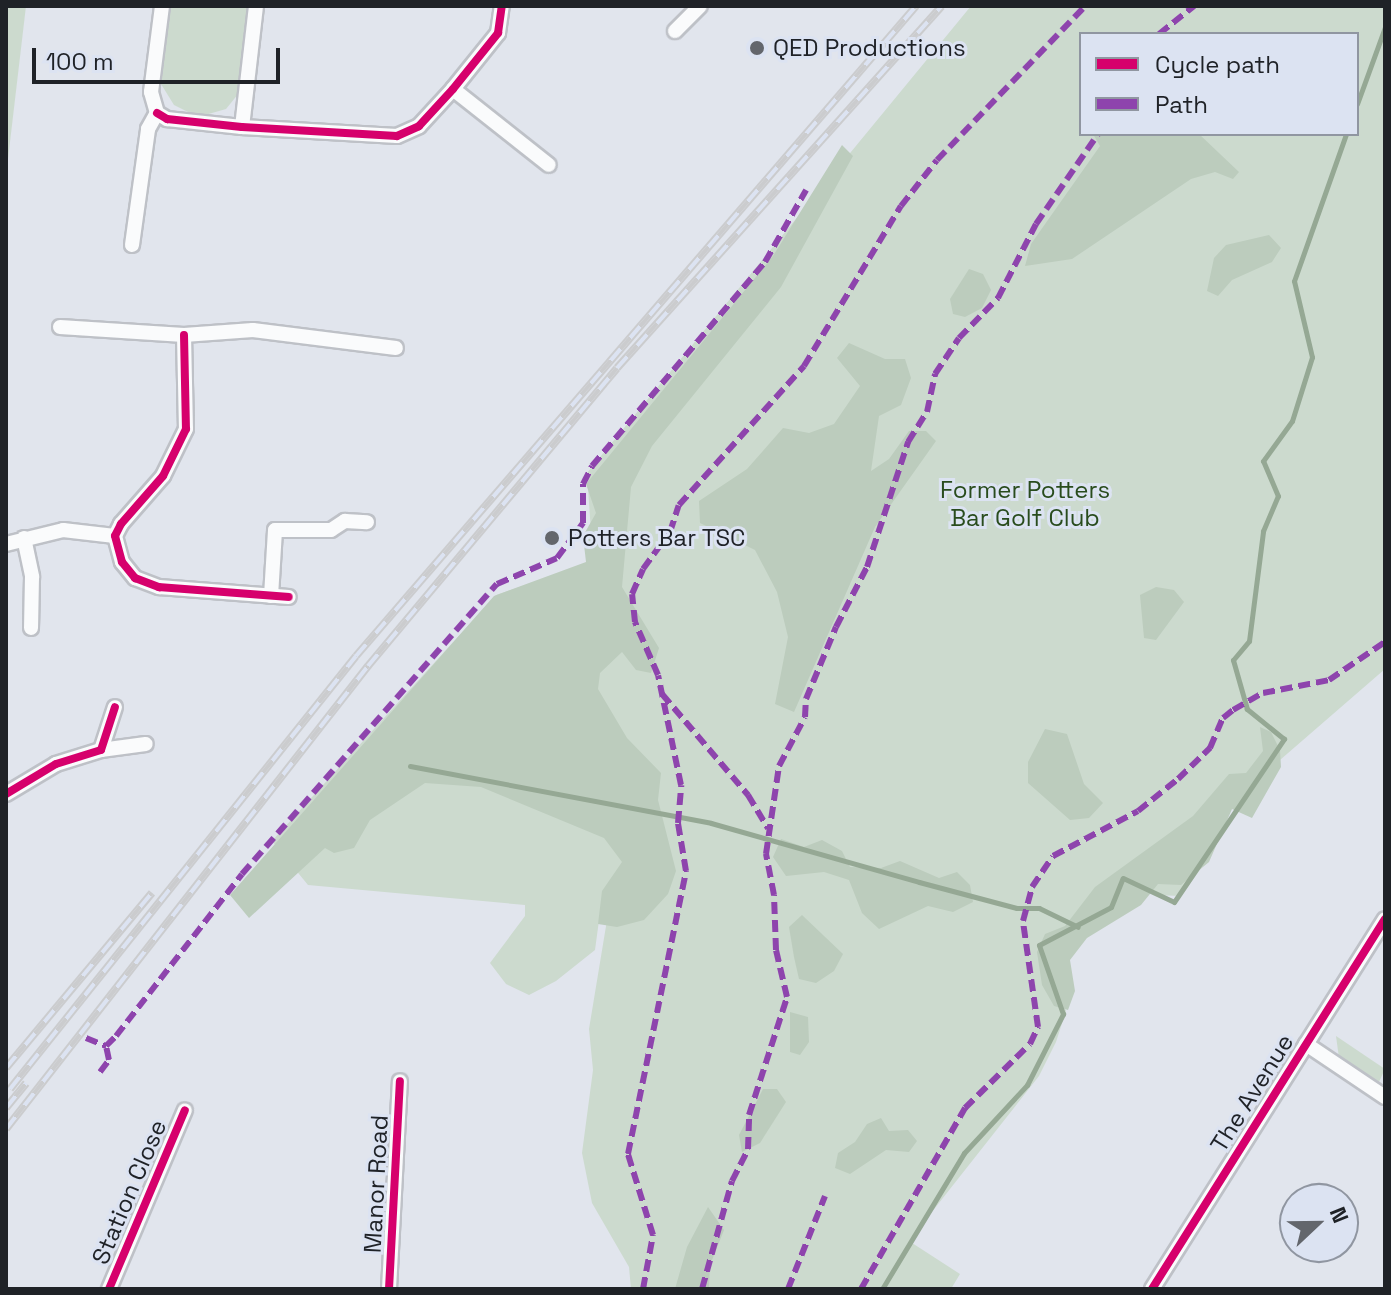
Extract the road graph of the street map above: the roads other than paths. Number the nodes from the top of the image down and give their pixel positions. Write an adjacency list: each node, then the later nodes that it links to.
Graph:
1 (162, 6): 7 (street)
2 (256, 6): 8 (street)
3 (502, 6): 6 (street)
4 (700, 6): 5 (street)
5 (675, 31)
6 (453, 89): 8 (street); 9 (street)
7 (157, 113): 8 (street); 10 (street)
8 (242, 127)
9 (549, 165)
10 (132, 245)
11 (60, 327): 12 (street)
12 (184, 335): 13 (street); 15 (street)
13 (396, 348)
14 (367, 522): 18 (street)
15 (115, 536): 16 (street); 18 (street)
16 (24, 538): 17 (street); 20 (street)
17 (6, 544)
18 (271, 596): 19 (street)
19 (289, 597)
20 (31, 628)
21 (115, 707): 23 (street)
22 (146, 744): 23 (street)
23 (101, 750): 24 (street)
24 (6, 794)
25 (1385, 919): 26 (street, The Avenue)
26 (1306, 1044): 28 (street); 32 (street, The Avenue)
27 (400, 1081): 31 (street, Manor Road)
28 (1385, 1097)
29 (185, 1110): 30 (street, Station Close)
30 (109, 1289)
31 (389, 1289)
32 (1152, 1289)

